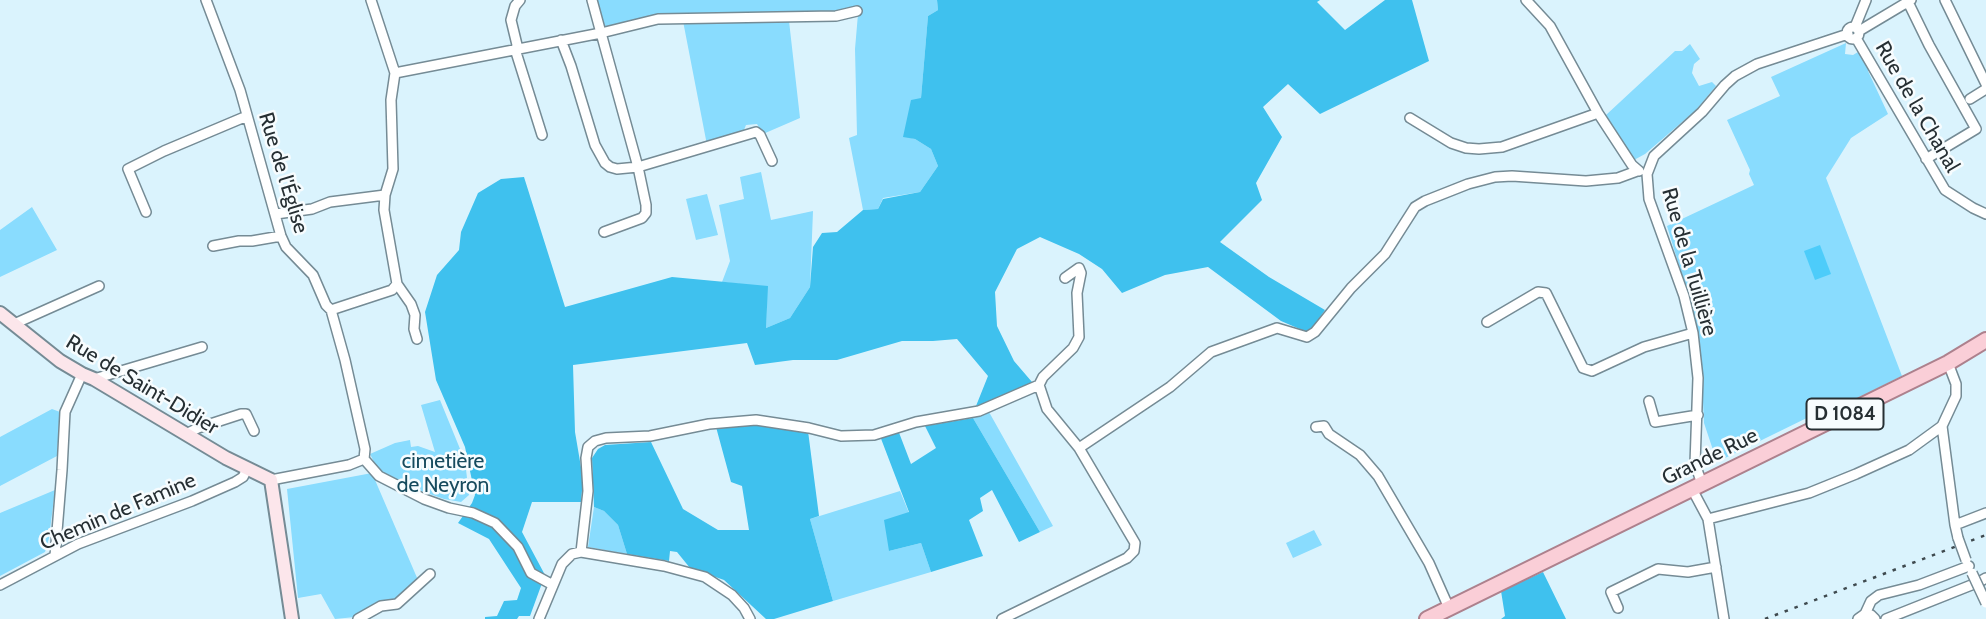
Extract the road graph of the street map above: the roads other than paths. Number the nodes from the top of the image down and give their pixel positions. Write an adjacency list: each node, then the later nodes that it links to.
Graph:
1 (206, 0): 18 (street, Rue de l'Église)
2 (371, 0): 14 (street)
3 (592, 0): 11 (street)
4 (1526, 0): 17 (street)
5 (1866, 0): 10 (street)
6 (1944, 0): 15 (street)
7 (520, 1): 13 (street)
8 (1909, 1): 10 (street); 21 (street)
9 (857, 11): 11 (street)
10 (1854, 32): 21 (street, Rue de la Chanal); 24 (street, Rue de la Chanal)
11 (601, 33): 12 (street); 23 (street)
12 (561, 40): 13 (street); 23 (street)
13 (516, 49): 14 (street); 20 (street)
14 (395, 73): 25 (street)
15 (1986, 87): 16 (street)
16 (1970, 99)
17 (1598, 113): 19 (street); 24 (street)
18 (247, 116): 26 (street); 27 (street, Rue de l'Église)
19 (1410, 118)
20 (542, 135)
21 (1926, 159): 28 (street, Rue de la Chanal)
22 (772, 161): 23 (street)
23 (638, 167): 29 (street)
24 (1642, 173): 39 (street, Rue de la Tuillière); 52 (street)
25 (385, 195): 27 (street); 33 (street)
26 (146, 212)
27 (275, 214): 30 (street, Rue de l'Église)
28 (1986, 214)
29 (604, 232)
30 (281, 236): 31 (street); 35 (street, Rue de l'Église)
31 (213, 246)
32 (1065, 278): 45 (street)
33 (397, 284): 35 (street); 40 (street)
34 (99, 286): 38 (street)
35 (331, 310): 53 (street, Rue de l'Église)
36 (0, 313): 38 (street, Rue de Saint-Didier)
37 (1488, 322): 39 (street)
38 (14, 324): 44 (street, Rue de Saint-Didier)
39 (1693, 332): 47 (street, Rue de la Tuillière)
40 (417, 339)
41 (1986, 340): 43 (main road, Grande Rue / D 1084)
42 (202, 347): 44 (street)
43 (1948, 363): 49 (street); 56 (main road, Grande Rue / D 1084)
44 (88, 376): 51 (street, Rue de Saint-Didier); 61 (street)
45 (1040, 385): 52 (street); 60 (street)
46 (1649, 401): 47 (street)
47 (1698, 415): 56 (street, Rue de la Tuillière)
48 (1316, 426): 69 (street)
49 (1942, 426): 58 (street); 59 (street)
50 (254, 431): 51 (street)
51 (186, 433): 54 (street, Rue de Saint-Didier)
52 (1079, 448): 76 (street)
53 (364, 459): 55 (street); 67 (street)
54 (247, 469): 55 (street, Rue de Saint-Didier); 61 (street, Chemin de Famine)
55 (271, 480): 72 (street)
56 (1697, 487): 58 (street, Rue de la Tuillière); 69 (main road, Grande Rue / D 1084)
57 (1986, 513): 59 (street)
58 (1708, 519): 63 (street, Rue de la Tuillière)
59 (1955, 524): 62 (street, bridge)
60 (581, 552): 67 (street); 75 (street)
61 (55, 556): 66 (street, Chemin de Famine)
62 (1969, 566): 68 (street, bridge); 71 (street)
63 (1716, 567): 70 (street); 78 (street, Rue de la Tuillière)
64 (430, 574): 73 (street)
65 (1980, 581): 79 (street)
66 (0, 585)
67 (552, 585): 74 (street)
68 (1986, 603)
69 (1449, 608): 77 (main road, D 1084)
70 (1618, 608)
71 (1866, 617)
72 (292, 619)
73 (358, 619)
74 (539, 619)
75 (750, 619)
76 (1002, 619)
77 (1427, 619)
78 (1724, 619)
79 (1886, 619)

